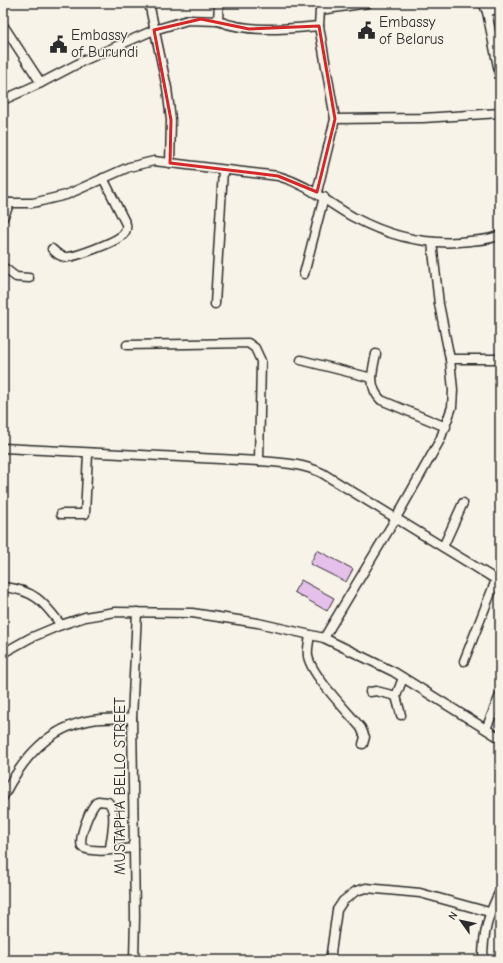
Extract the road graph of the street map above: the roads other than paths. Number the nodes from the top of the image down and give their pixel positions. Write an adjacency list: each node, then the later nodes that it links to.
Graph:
1 (149, 3): 12 (street)
2 (219, 3): 9 (street)
3 (368, 3): 5 (street)
4 (483, 3): 8 (street)
5 (359, 4): 6 (street)
6 (320, 7): 11 (street)
7 (500, 8): 8 (street)
8 (487, 12): 13 (street)
9 (218, 21): 11 (street); 12 (street)
10 (3, 25): 15 (street)
11 (319, 26): 18 (street)
12 (154, 30): 15 (street); 19 (street)
13 (498, 56): 14 (street)
14 (500, 77)
15 (40, 83): 16 (street)
16 (3, 100)
17 (500, 113): 18 (street)
18 (335, 119): 22 (street)
19 (170, 163): 20 (street); 21 (street)
20 (223, 170): 22 (street); 31 (street)
21 (103, 178): 23 (street); 27 (street)
22 (320, 195): 26 (street); 29 (street)
23 (6, 203): 24 (street)
24 (3, 218)
25 (500, 235): 26 (street)
26 (432, 242): 34 (street)
27 (52, 249)
28 (3, 267): 30 (street)
29 (304, 274)
30 (29, 278)
31 (215, 304)
32 (126, 345): 41 (street)
33 (376, 354): 37 (street)
34 (450, 359): 35 (street); 38 (street)
35 (500, 359)
36 (301, 360): 37 (street)
37 (372, 378): 38 (street)
38 (446, 427): 44 (street)
39 (3, 448): 40 (street)
40 (88, 454): 41 (street); 43 (street)
41 (259, 461): 44 (street)
42 (463, 503): 45 (street)
43 (61, 514)
44 (396, 518): 45 (street); 51 (street)
45 (443, 547): 46 (street)
46 (498, 581): 53 (street)
47 (3, 587): 49 (street)
48 (137, 612): 49 (street); 50 (street); 59 (street, MUSTAPHA BELLO STREET)
49 (61, 625): 52 (street)
50 (310, 635): 51 (street); 62 (street)
51 (324, 638): 54 (street)
52 (3, 653)
53 (464, 662)
54 (403, 678): 57 (street); 60 (street)
55 (370, 692): 57 (street)
56 (500, 695): 60 (street)
57 (396, 696): 58 (street)
58 (401, 715)
59 (132, 718): 63 (street); 64 (street, MUSTAPHA BELLO STREET)
60 (486, 729): 61 (street)
61 (500, 738)
62 (363, 744)
63 (3, 797)
64 (134, 848): 65 (street); 68 (street, MUSTAPHA BELLO STREET)
65 (110, 850): 65 (street)
66 (500, 891): 67 (street)
67 (489, 912): 69 (street); 70 (street)
68 (134, 960)
69 (330, 960)
70 (483, 960)

